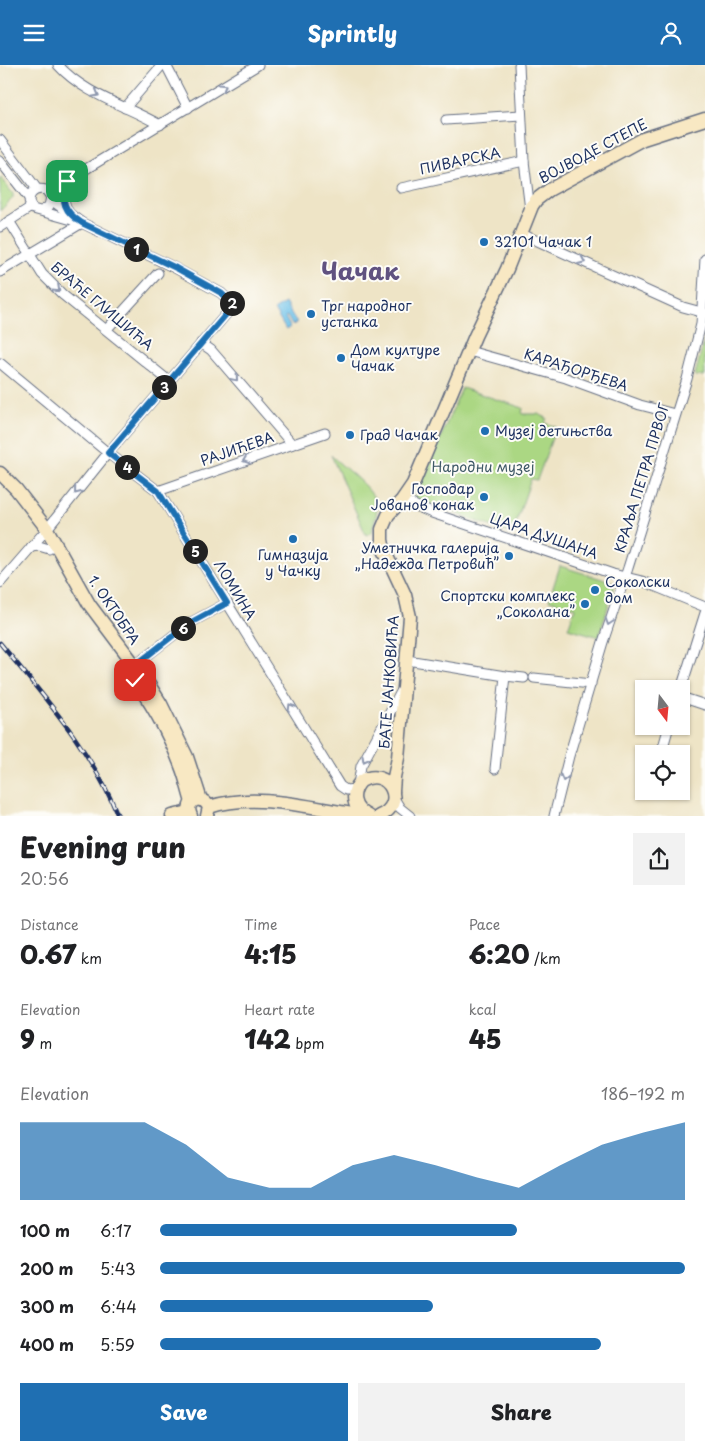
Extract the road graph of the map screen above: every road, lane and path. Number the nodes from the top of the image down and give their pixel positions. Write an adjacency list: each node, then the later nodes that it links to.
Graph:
1 (58, 65): 6 (street, one-way to 6)
2 (162, 65): 6 (street)
3 (166, 65): 7 (street)
4 (258, 65): 7 (street, one-way to 4)
5 (518, 65): 8 (street)
6 (125, 108): 11 (street)
7 (188, 108): 11 (street)
8 (521, 115): 10 (street); 14 (street)
9 (705, 119): 21 (main road, ВОЈВОДЕ СТЕПЕ)
10 (446, 120)
11 (160, 125): 15 (street)
12 (0, 140): 18 (street)
13 (0, 161): 16 (street)
14 (524, 161): 17 (street, ПИВАРСКА); 21 (street)
15 (67, 181): 19 (street); 24 (street)
16 (21, 188): 20 (street); 23 (street)
17 (401, 188)
18 (37, 189): 19 (street); 20 (street)
19 (49, 196): 22 (street); 24 (street)
20 (30, 203): 22 (street); 23 (street)
21 (530, 210): 28 (main road, БАТЕ ЈАНКОВИЋА)
22 (42, 211): 26 (street)
23 (20, 214): 25 (street)
24 (70, 216): 26 (street)
25 (9, 221): 27 (street); 29 (street, БРАЋЕ ГЛИШИЋА)
26 (82, 223): 29 (street); 35 (street)
27 (0, 227)
28 (522, 235): 33 (street, one-way to 33); 36 (main road, БАТЕ ЈАНКОВИЋА)
29 (29, 255): 31 (street); 34 (street, БРАЋЕ ГЛИШИЋА, one-way to 34)
30 (705, 259): 33 (street, КРАЉА ПЕТРА ПРВОГ)
31 (0, 272)
32 (158, 273): 34 (street)
33 (704, 313): 39 (street, КРАЉА ПЕТРА ПРВОГ)
34 (108, 329): 38 (street, БРАЋЕ ГЛИШИЋА)
35 (201, 343): 38 (street); 41 (street, one-way to 41)
36 (469, 351): 39 (street, КАРАЂОРЂЕВА); 46 (main road, БАТЕ ЈАНКОВИЋА)
37 (0, 363): 42 (street, ЛОМИНА)
38 (169, 381): 42 (street)
39 (675, 414): 50 (street, КРАЉА ПЕТРА ПРВОГ)
40 (324, 433): 41 (street, РАЈИЋЕВА)
41 (292, 444): 45 (street, РАЈИЋЕВА, one-way to 45)
42 (108, 453): 45 (street, ЛОМИНА); 47 (street, one-way to 47)
43 (0, 473): 47 (main road, 1. ОКТОБРА)
44 (0, 486): 47 (main road, 1. ОКТОБРА)
45 (158, 491): 52 (street, ЛОМИНА)
46 (402, 500): 50 (street, ЦАРА ДУШАНА); 55 (main road, БАТЕ ЈАНКОВИЋА)
47 (44, 532): 48 (street); 49 (main road, 1. ОКТОБРА); 56 (main road, 1. ОКТОБРА)
48 (31, 547): 49 (street); 51 (street)
49 (49, 549): 56 (main road, 1. ОКТОБРА)
50 (625, 577): 53 (street, ЦАРА ДУШАНА); 59 (street, КРАЉА ПЕТРА ПРВОГ, one-way to 59)
51 (0, 583)
52 (227, 603): 56 (street); 66 (street, ЛОМИНА, one-way to 52)
53 (705, 607)
54 (705, 613): 58 (street)
55 (407, 660): 57 (street); 60 (main road, БАТЕ ЈАНКОВИЋА)
56 (131, 668): 68 (main road, 1. ОКТОБРА)
57 (505, 676): 59 (street); 64 (street)
58 (684, 680)
59 (591, 684): 74 (street, КРАЉА ПЕТРА ПРВОГ, one-way to 74)
60 (405, 685): 63 (main road, БАТЕ ЈАНКОВИЋА); 66 (street, one-way to 66)
61 (690, 700): 62 (street)
62 (705, 705)
63 (398, 758): 65 (main road, БАТЕ ЈАНКОВИЋА); 67 (main road, БАТЕ ЈАНКОВИЋА)
64 (495, 769)
65 (375, 777): 66 (main road, БАТЕ ЈАНКОВИЋА); 67 (main road)
66 (355, 791): 69 (main road, БАТЕ ЈАНКОВИЋА); 71 (main road)
67 (389, 807): 72 (street); 73 (street)
68 (198, 809): 69 (main road); 70 (main road)
69 (334, 813): 71 (main road)
70 (172, 816)
71 (367, 816)
72 (401, 816)
73 (410, 816)
74 (554, 816)

